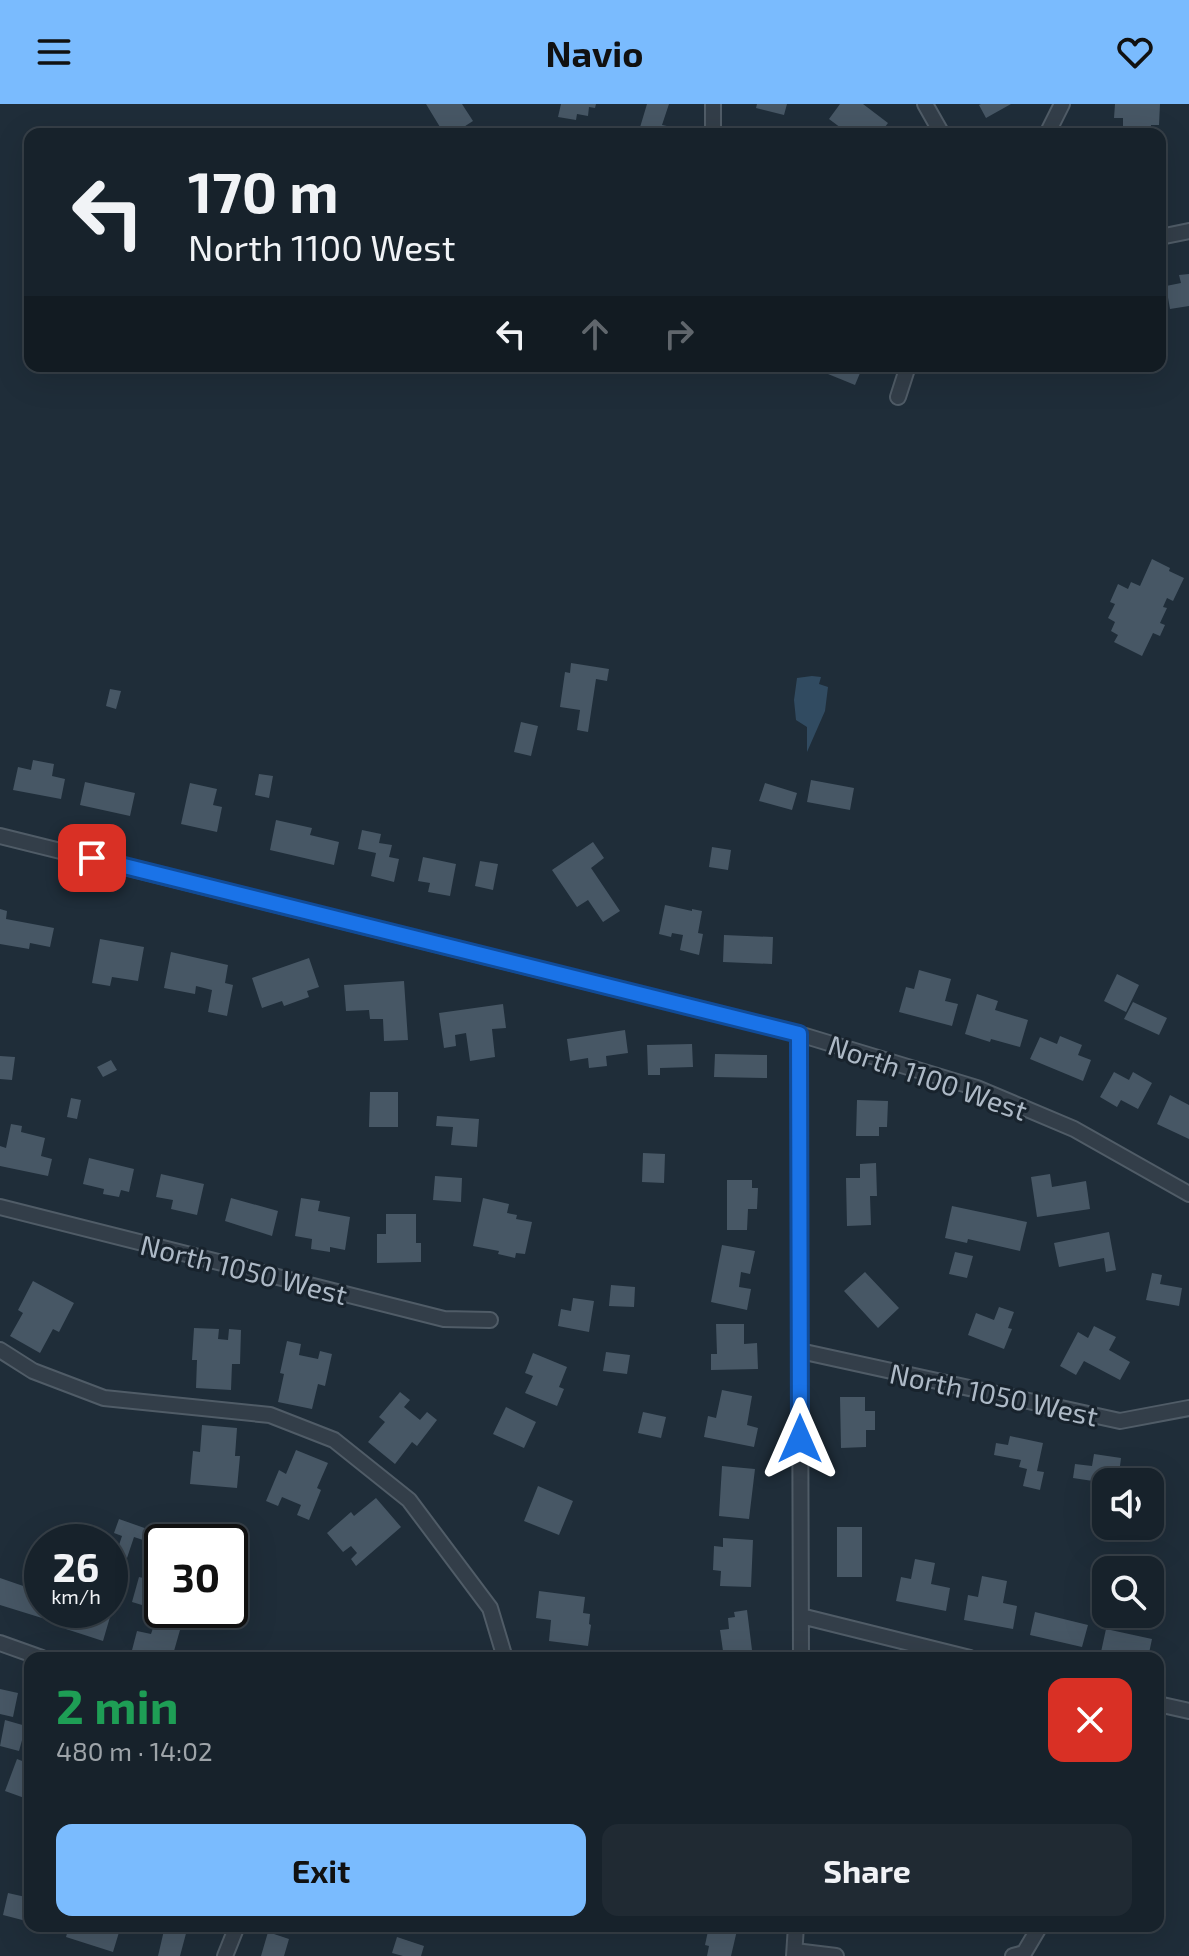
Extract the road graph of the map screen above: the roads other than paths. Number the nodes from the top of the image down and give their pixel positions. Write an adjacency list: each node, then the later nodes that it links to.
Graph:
1 (713, 104): 4 (street)
2 (925, 104): 5 (street)
3 (1062, 104): 6 (street)
4 (713, 128)
5 (939, 128)
6 (1050, 128)
7 (1189, 231): 8 (street)
8 (1166, 236)
9 (906, 372): 10 (street)
10 (898, 397)
11 (0, 836): 12 (street, North 1100 West)
12 (799, 1034): 13 (street, North 1100 West); 17 (street)
13 (1189, 1194)
14 (0, 1207): 15 (street, North 1050 West)
15 (490, 1320)
16 (0, 1350): 22 (street)
17 (800, 1351): 18 (street, North 1050 West); 19 (street)
18 (1189, 1408)
19 (801, 1616): 23 (street); 24 (street)
20 (0, 1643): 21 (street)
21 (25, 1652)
22 (503, 1652)
23 (801, 1652)
24 (946, 1652)
25 (1164, 1705): 26 (street)
26 (1189, 1711)
27 (235, 1932): 31 (street)
28 (796, 1932): 30 (street)
29 (1036, 1932): 33 (street)
30 (795, 1954): 32 (street)
31 (225, 1956)
32 (836, 1956)
33 (1013, 1956)

